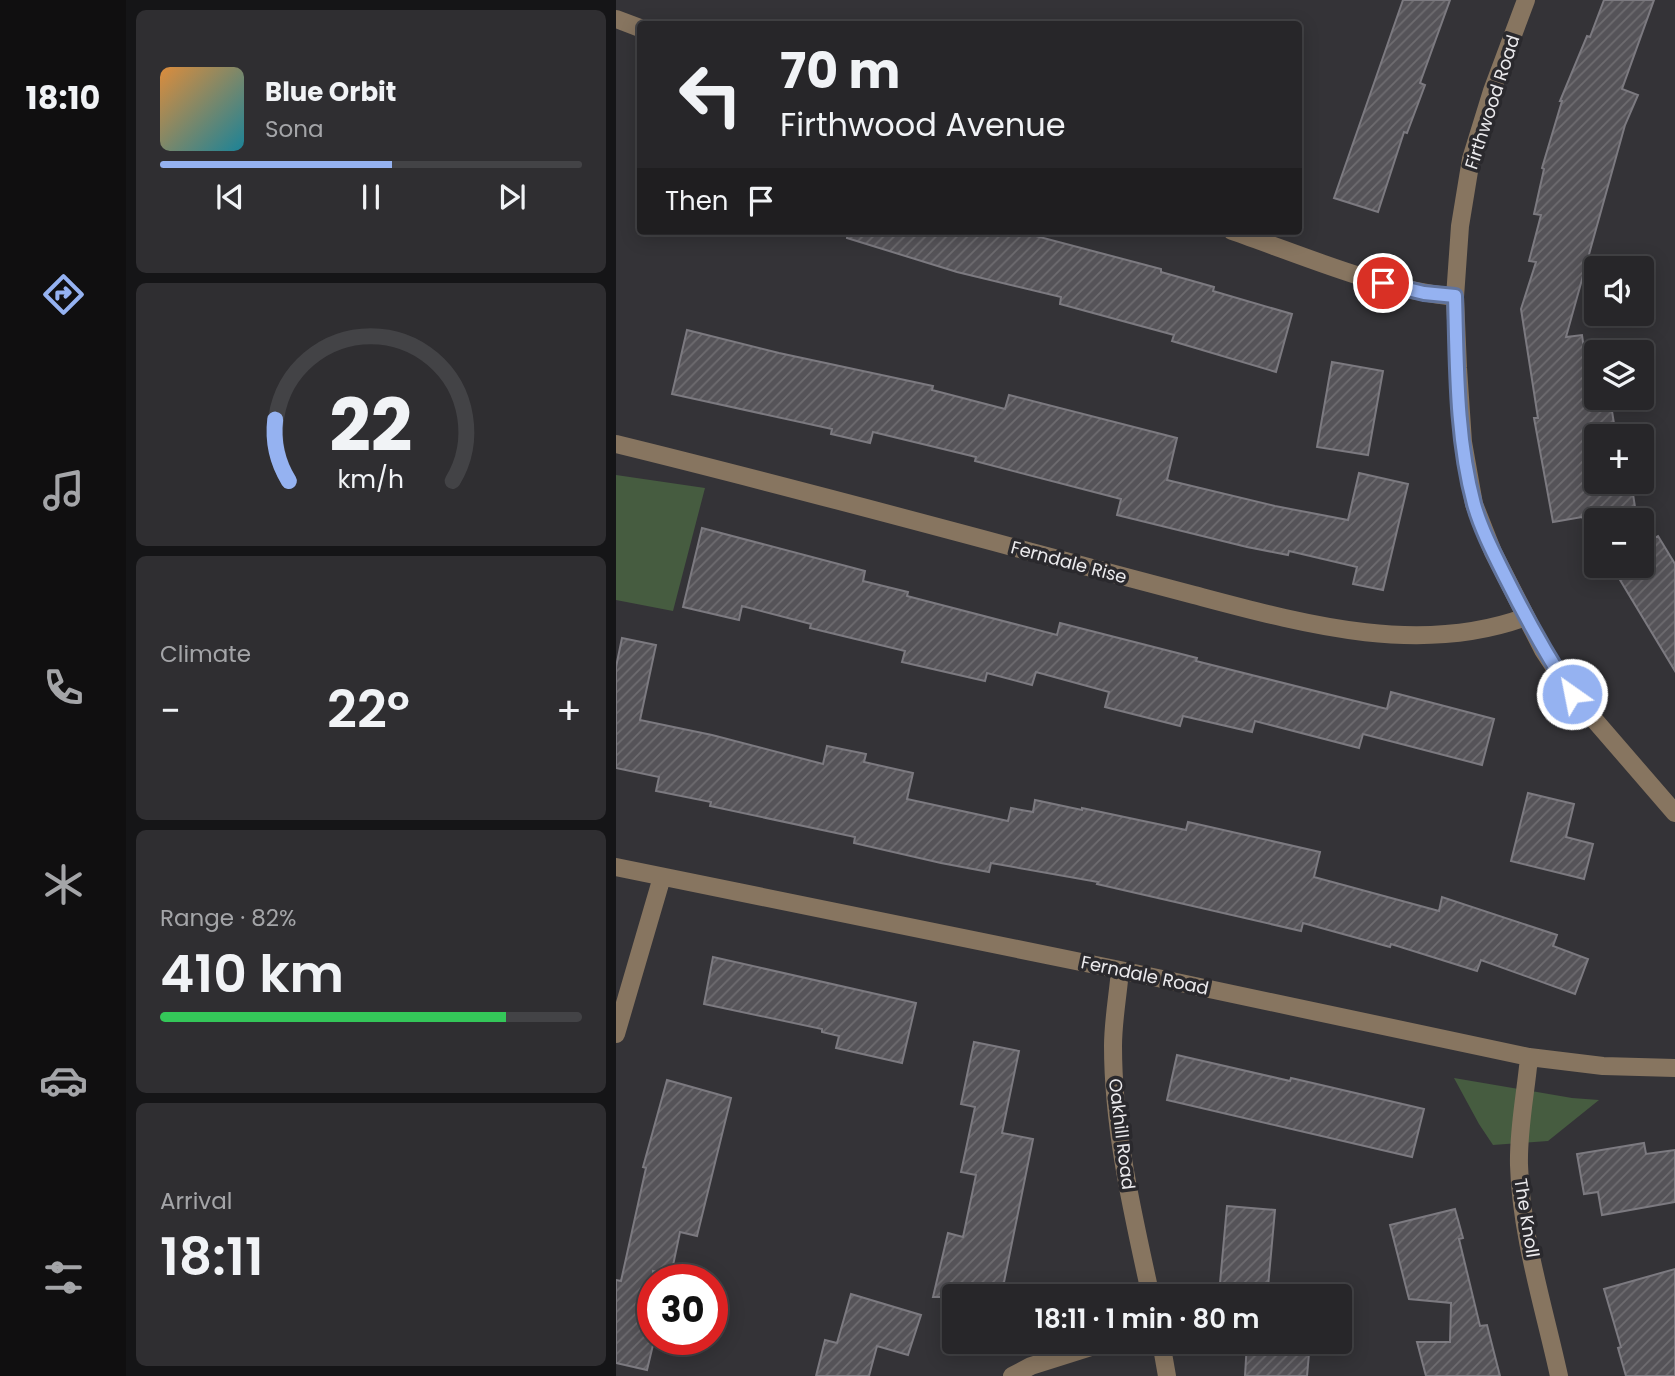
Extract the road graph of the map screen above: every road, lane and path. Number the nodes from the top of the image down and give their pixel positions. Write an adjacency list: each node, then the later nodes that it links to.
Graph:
1 (1526, 0): 5 (street, Firthwood Road)
2 (616, 19): 3 (street)
3 (637, 27)
4 (1244, 235): 5 (street)
5 (1455, 296): 7 (street, Firthwood Road)
6 (616, 444): 7 (street, Ferndale Rise)
7 (1526, 617): 8 (street, Firthwood Road)
8 (1675, 813)
9 (616, 867): 10 (street, Ferndale Road)
10 (662, 877): 11 (street, Ferndale Road); 12 (street)
11 (1120, 970): 13 (street, Ferndale Road); 15 (street, Oakhill Road)
12 (616, 1034)
13 (1529, 1057): 14 (street, Ferndale Road); 20 (street, The Knoll)
14 (1675, 1068)
15 (1148, 1284)
16 (1071, 1354): 18 (street)
17 (1163, 1354): 19 (street)
18 (1012, 1376)
19 (1167, 1376)
20 (1559, 1376)

